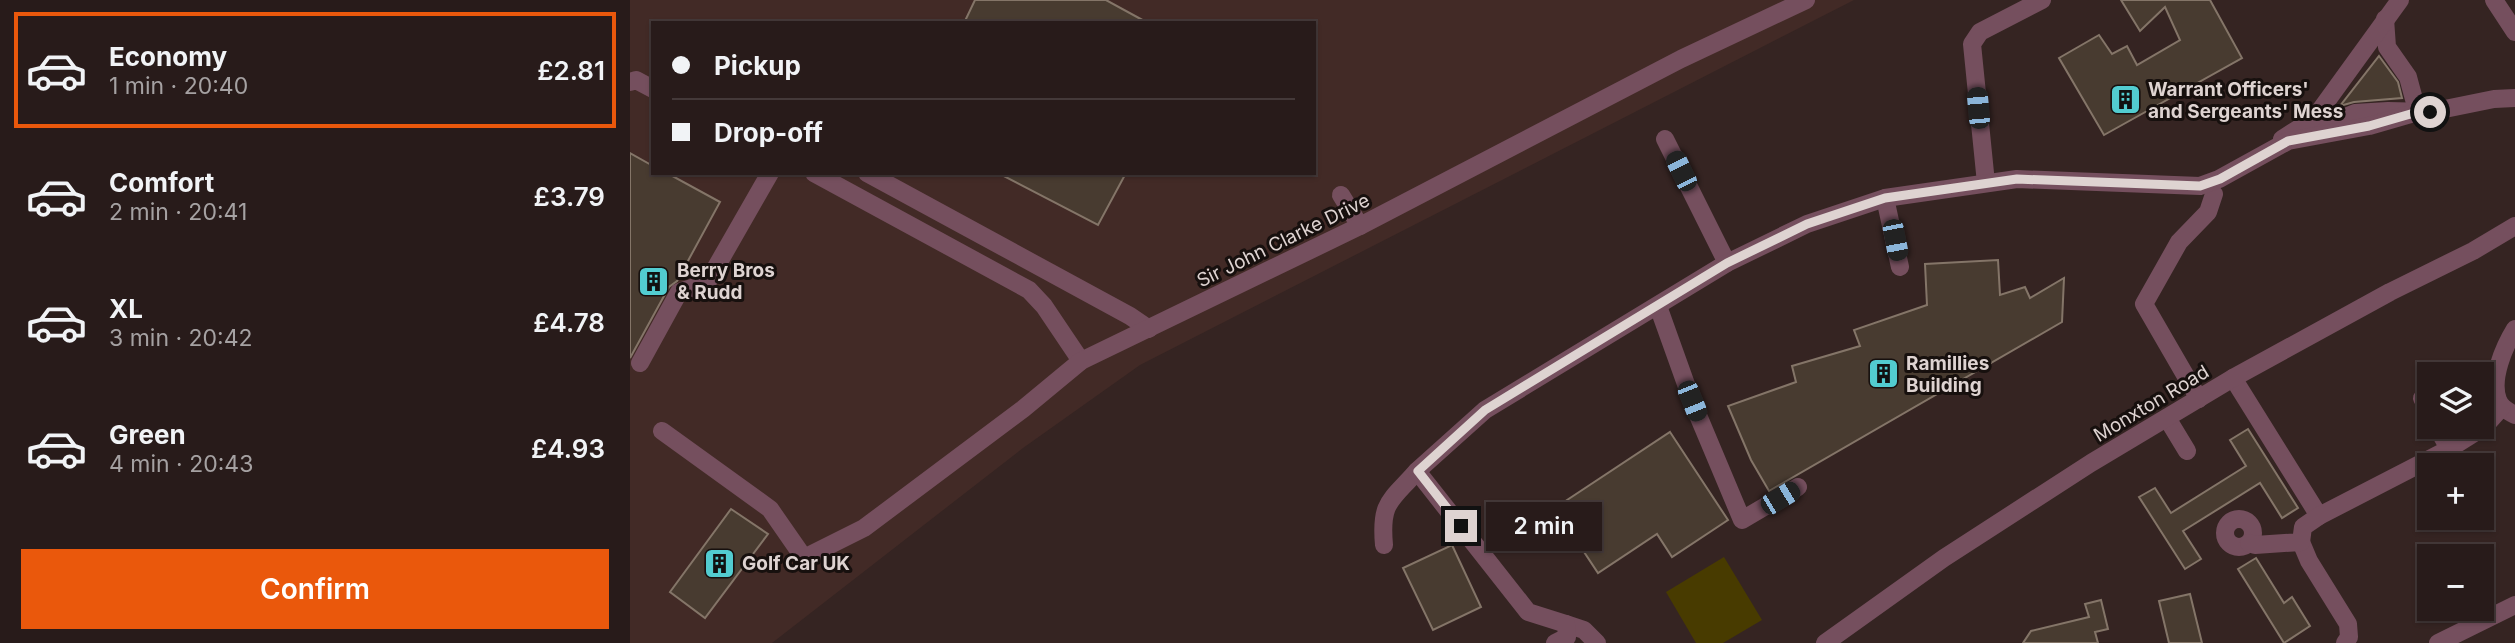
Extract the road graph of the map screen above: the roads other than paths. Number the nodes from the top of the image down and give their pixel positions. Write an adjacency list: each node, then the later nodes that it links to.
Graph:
1 (1806, 0): 20 (street, Sir John Clarke Drive)
2 (2042, 0): 16 (street)
3 (2400, 0): 5 (street)
4 (2494, 0): 6 (street)
5 (2385, 19): 10 (street); 12 (street)
6 (2515, 32)
7 (630, 82): 8 (street)
8 (651, 88)
9 (2515, 98): 10 (street)
10 (2422, 113): 12 (street)
11 (1665, 139): 22 (street)
12 (2233, 172): 16 (street)
13 (769, 175): 28 (street)
14 (818, 175): 27 (street)
15 (871, 175): 25 (street)
16 (1986, 183): 19 (street)
17 (2214, 194): 30 (street)
18 (1341, 195): 20 (street)
19 (1885, 198): 22 (street); 23 (street)
20 (1360, 226): 25 (street, Sir John Clarke Drive)
21 (2515, 226): 29 (street, Monxton Road)
22 (1727, 263): 24 (street)
23 (1900, 267)
24 (1658, 306): 37 (street); 38 (street)
25 (1149, 328): 27 (street, Sir John Clarke Drive)
26 (2515, 329): 31 (street)
27 (1078, 358): 33 (street, Sir John Clarke Drive)
28 (640, 363)
29 (2233, 378): 30 (street, Monxton Road); 39 (street)
30 (2199, 399): 32 (street, Monxton Road)
31 (2509, 411): 35 (street)
32 (2167, 418): 36 (street); 48 (street, Monxton Road)
33 (662, 431)
34 (2444, 439): 35 (street)
35 (2449, 449): 39 (street)
36 (2187, 451)
37 (1418, 471): 42 (street); 44 (street)
38 (1798, 487)
39 (2319, 516): 40 (street)
40 (2301, 542): 41 (street); 45 (street)
41 (2249, 543)
42 (1384, 545)
43 (2515, 605): 49 (street)
44 (1566, 624): 46 (street); 47 (street)
45 (2350, 641)
46 (1555, 643)
47 (1598, 643)
48 (1826, 643)
49 (2438, 643)

